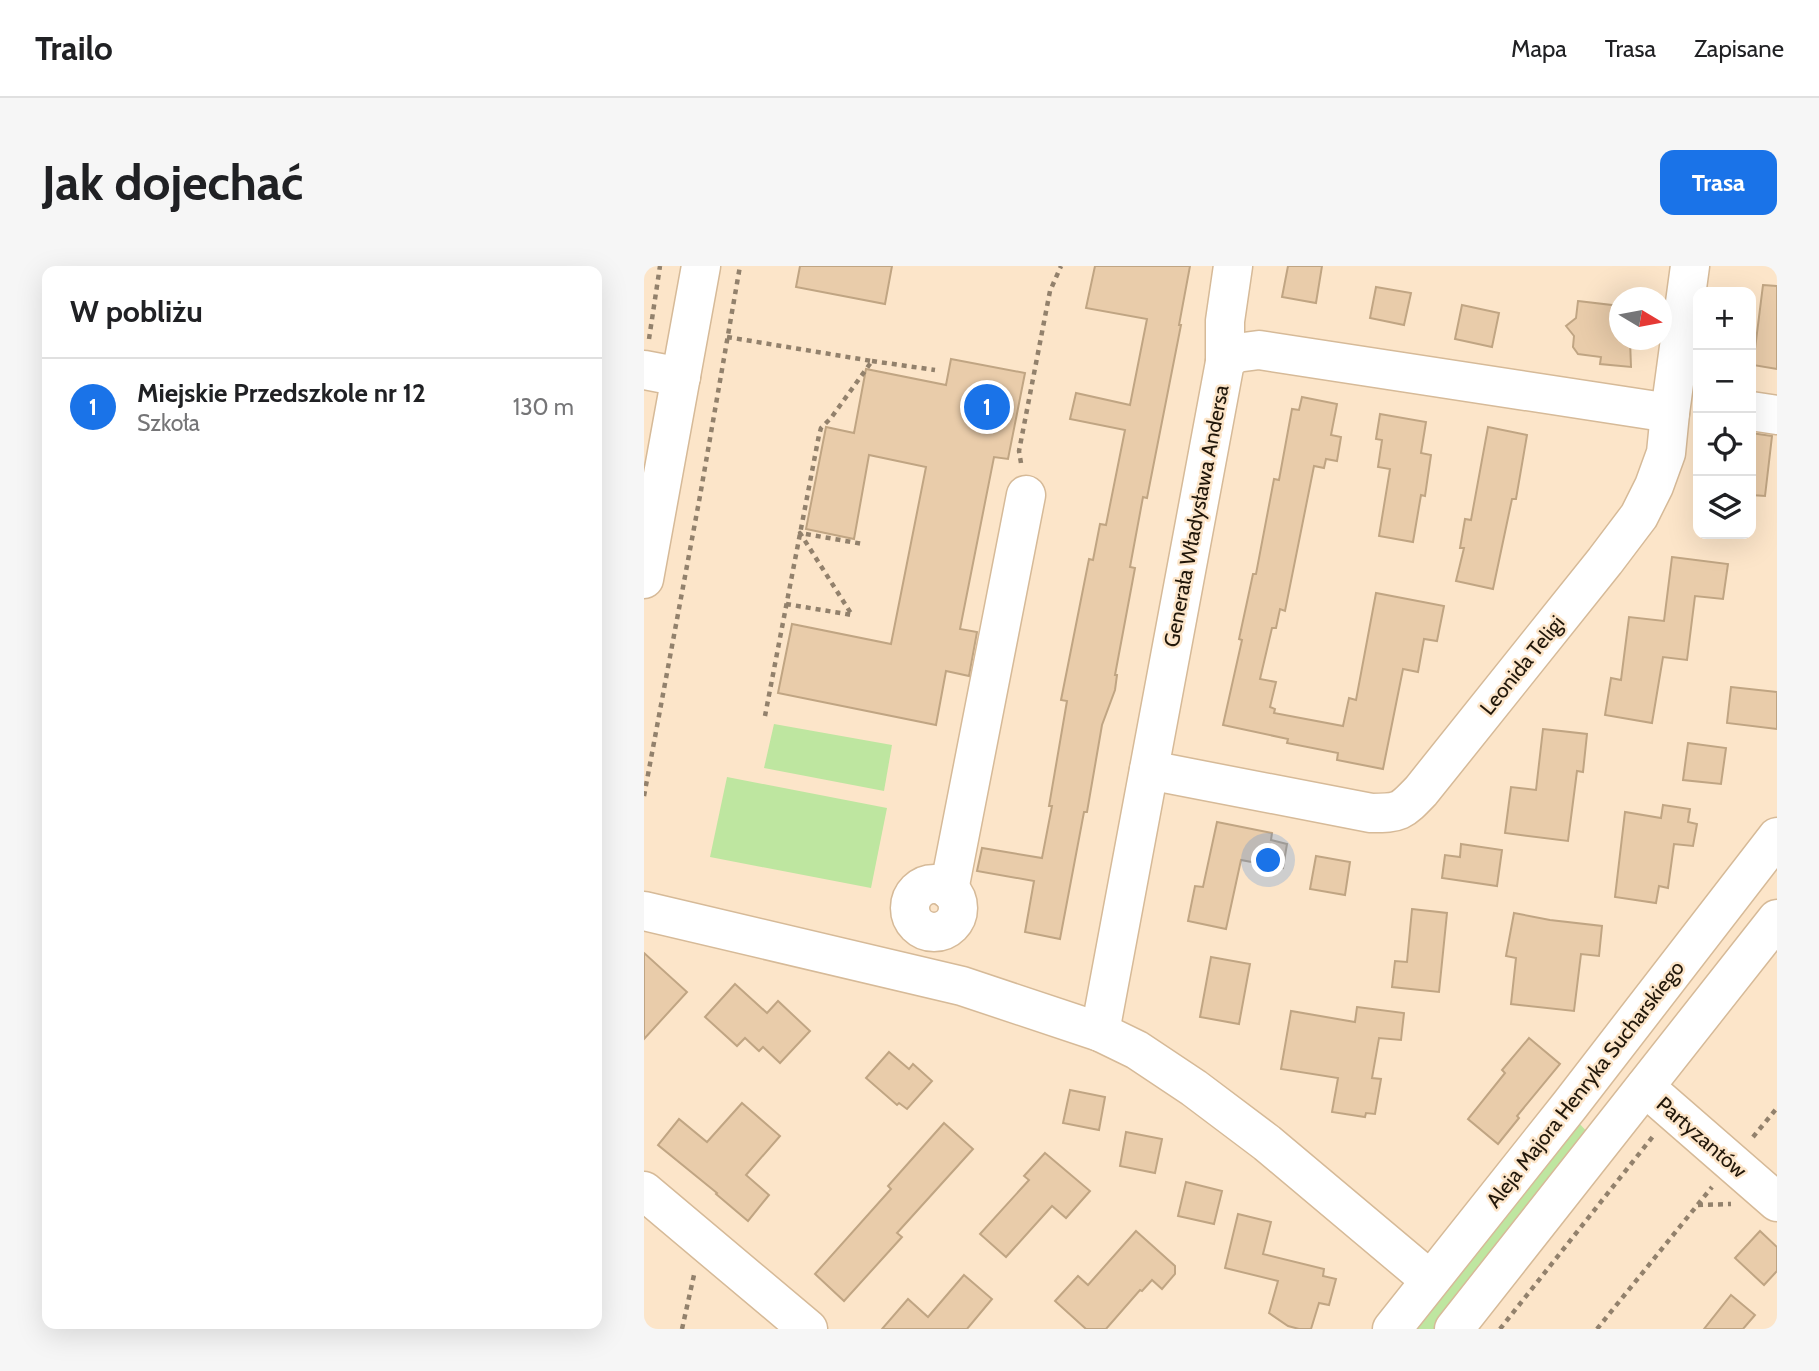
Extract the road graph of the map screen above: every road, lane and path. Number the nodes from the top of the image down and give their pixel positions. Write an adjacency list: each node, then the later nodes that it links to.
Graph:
1 (660, 266): 8 (path)
2 (701, 266): 12 (street)
3 (740, 266): 7 (path)
4 (1061, 266): 16 (path)
5 (1233, 266): 10 (street)
6 (1690, 266): 13 (street, Leonida Teligi)
7 (727, 337): 9 (path); 23 (path)
8 (646, 357): 12 (street)
9 (872, 361): 11 (path); 17 (path)
10 (1225, 362): 13 (street, Generała Władysława Andersa); 22 (street, Generała Władysława Andersa)
11 (934, 370)
12 (681, 377): 19 (street)
13 (1680, 405): 22 (street, Leonida Teligi)
14 (1756, 412): 15 (street)
15 (1777, 415)
16 (1026, 495): 27 (street)
17 (800, 533): 18 (path); 20 (path); 20 (path)
18 (863, 544)
19 (644, 579)
20 (786, 604): 21 (path)
21 (765, 716)
22 (1149, 769): 29 (street, Generała Władysława Andersa)
23 (644, 796)
24 (1777, 837): 28 (street, Aleja Majora Henryka Sucharskiego)
25 (644, 911): 27 (street)
26 (1777, 919): 30 (street)
27 (928, 978): 29 (street)
28 (1665, 982): 30 (street, Partyzantów); 31 (street, Aleja Majora Henryka Sucharskiego)
29 (1100, 1032): 37 (street)
30 (1645, 1087): 31 (street); 33 (street, Partyzantów); 41 (street)
31 (1570, 1105): 37 (street, Aleja Majora Henryka Sucharskiego)
32 (1777, 1108): 33 (path)
33 (1732, 1162): 35 (street, Partyzantów); 42 (path)
34 (644, 1191): 39 (street)
35 (1777, 1202)
36 (695, 1272): 38 (path)
37 (1430, 1280): 40 (street, Aleja Majora Henryka Sucharskiego)
38 (682, 1329)
39 (808, 1329)
40 (1392, 1329)
41 (1454, 1329)
42 (1597, 1329)

